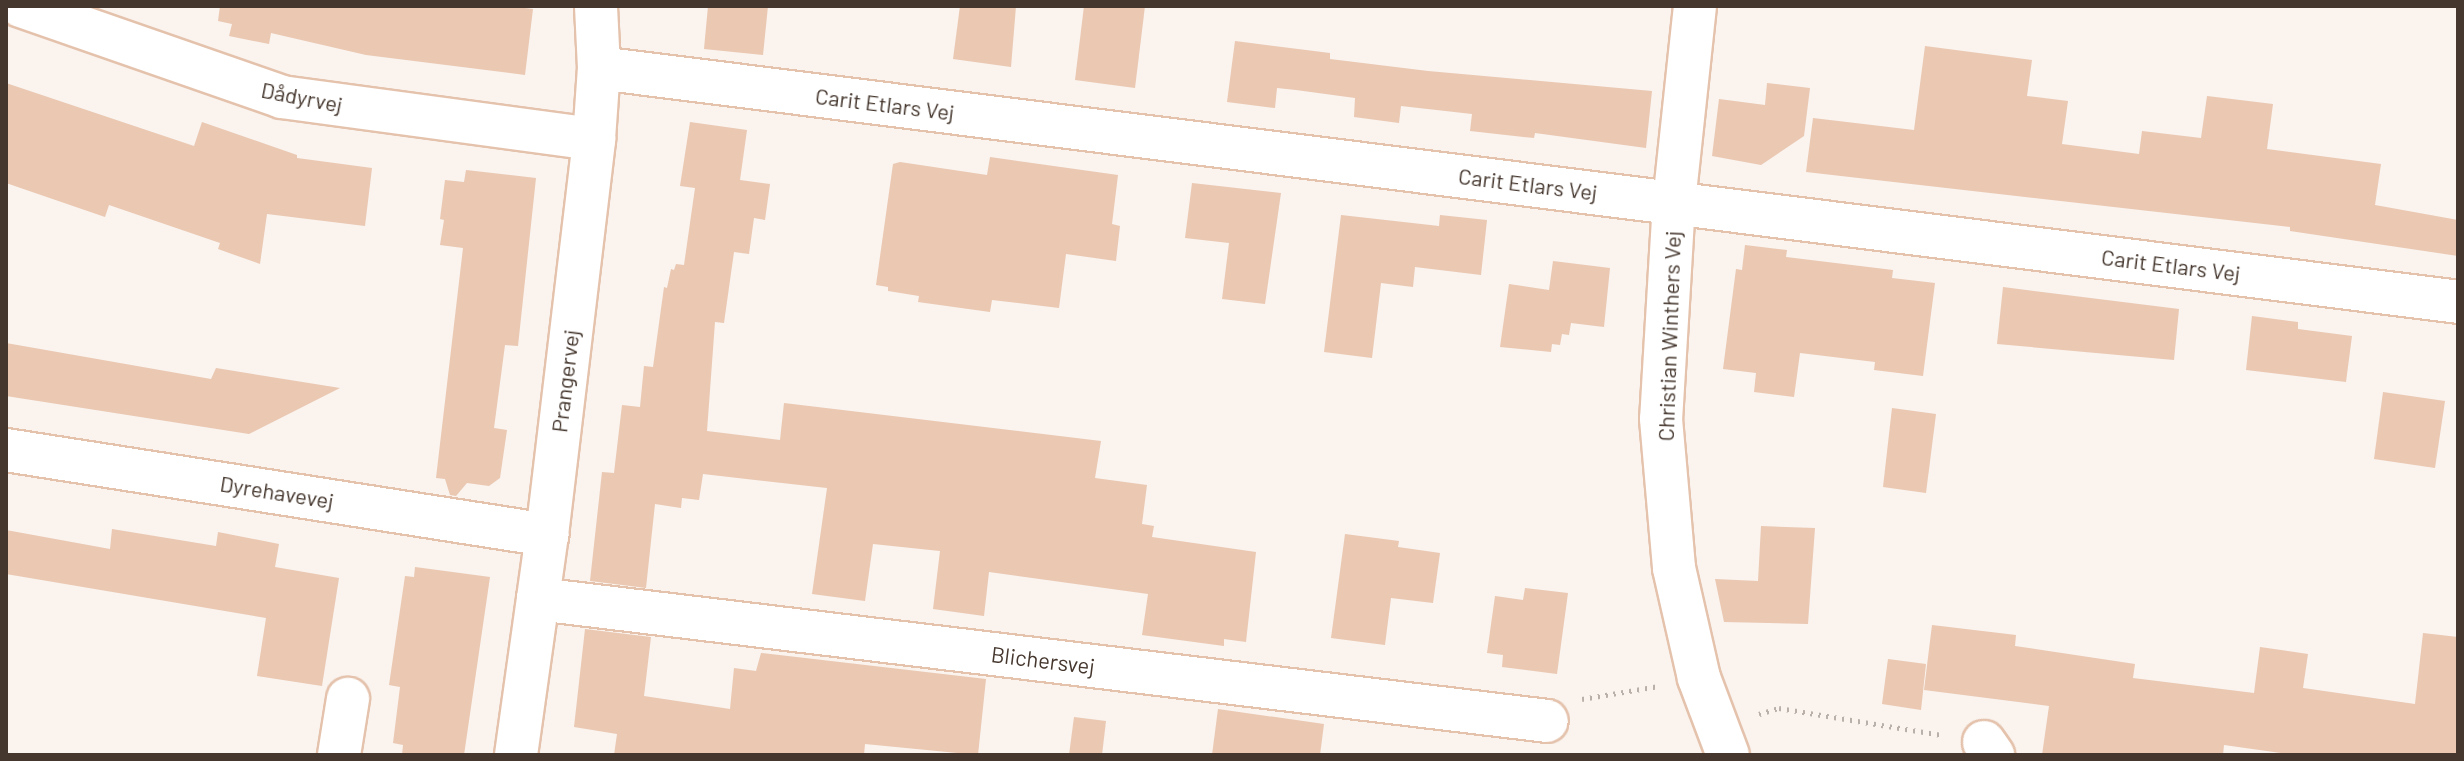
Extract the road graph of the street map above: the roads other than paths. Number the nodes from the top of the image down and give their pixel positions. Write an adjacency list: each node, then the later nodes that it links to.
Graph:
1 (21, 6): 5 (street, Dådyrvej)
2 (596, 6): 4 (street, Prangervej)
3 (1695, 6): 6 (street, Christian Winthers Vej)
4 (599, 68): 5 (street, Prangervej); 6 (street, Carit Etlars Vej)
5 (594, 139): 9 (street, Prangervej)
6 (1674, 202): 7 (street, Carit Etlars Vej); 13 (street, Christian Winthers Vej)
7 (2458, 302)
8 (6, 450): 9 (street, Dyrehavevej)
9 (547, 535): 10 (street, Prangervej)
10 (538, 599): 12 (street, Blichersvej); 15 (street, Prangervej)
11 (348, 699): 14 (street)
12 (1547, 721)
13 (1722, 741)
14 (339, 755)
15 (516, 755)

